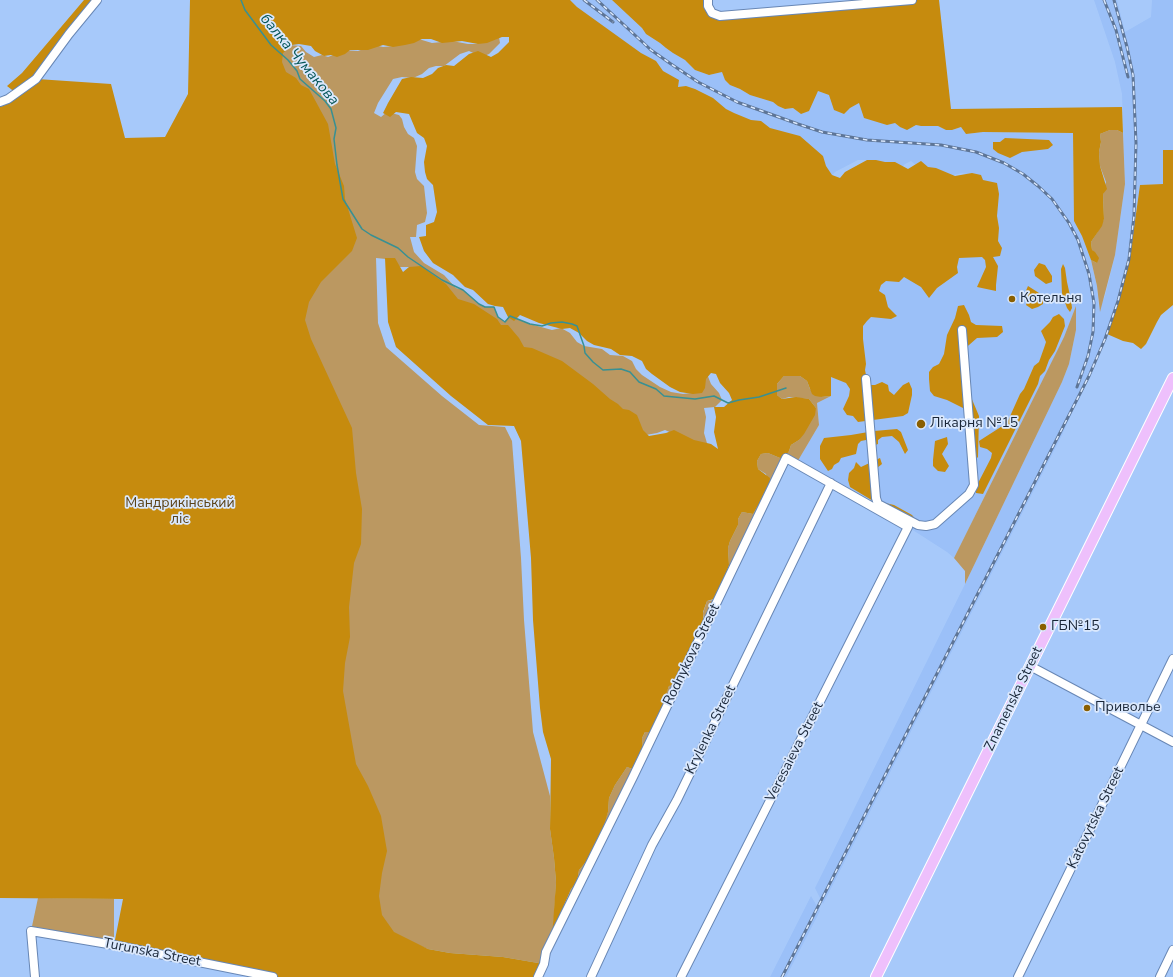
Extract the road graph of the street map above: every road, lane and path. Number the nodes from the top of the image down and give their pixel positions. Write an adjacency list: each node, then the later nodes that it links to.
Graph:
1 (97, 0): 5 (street)
2 (708, 0): 4 (street)
3 (912, 0): 4 (street)
4 (854, 3)
5 (0, 102)
6 (962, 330): 11 (street)
7 (1173, 378): 14 (main road, Znamenska Street)
8 (866, 380): 11 (street)
9 (831, 483): 10 (street, Rodnykova Street); 20 (street, Rodnykova Street); 21 (street, Krylenka Street)
10 (858, 498): 11 (street); 12 (street, Rodnykova Street)
11 (876, 498)
12 (908, 527): 22 (street, Veresaieva Street)
13 (1173, 659): 15 (street, Katovytska Street)
14 (1030, 666): 15 (street); 23 (main road, Znamenska Street)
15 (1142, 725): 16 (street); 24 (street, Katovytska Street)
16 (1173, 742)
17 (1173, 950): 25 (street)
18 (35, 977): 19 (street, Turunska Street)
19 (274, 977)
20 (538, 977)
21 (591, 977)
22 (681, 977)
23 (876, 977)
24 (1018, 977)
25 (1160, 977)

